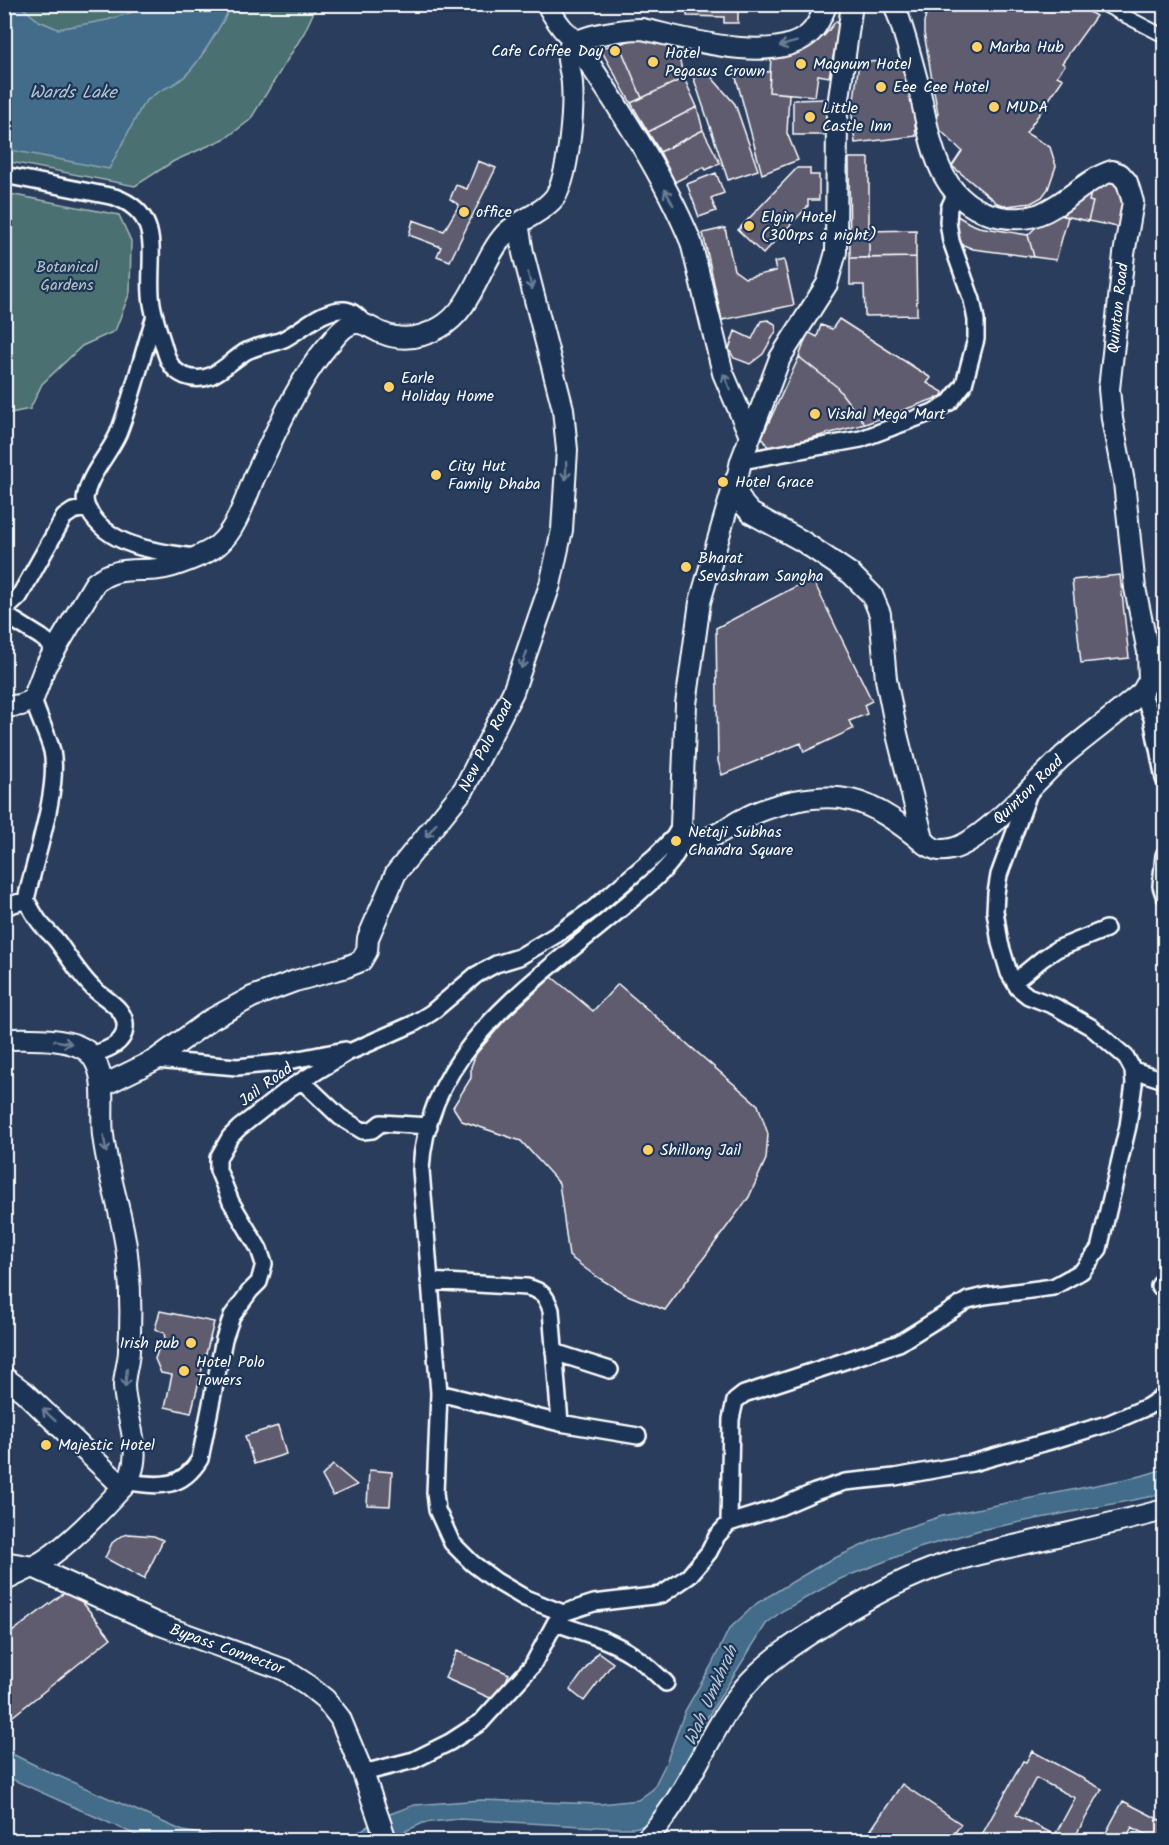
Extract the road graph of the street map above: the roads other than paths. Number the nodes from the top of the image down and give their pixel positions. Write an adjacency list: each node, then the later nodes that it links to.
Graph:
1 (547, 4): 7 (street)
2 (827, 4): 7 (street, one-way to 7)
3 (852, 4): 13 (street)
4 (894, 4): 9 (street, Quinton Road)
5 (1102, 4): 6 (street)
6 (1164, 36)
7 (575, 42): 10 (street); 13 (street, one-way to 7)
8 (4, 175): 11 (street)
9 (956, 193): 14 (street); 20 (street, Quinton Road)
10 (518, 224): 12 (street); 36 (street, New Polo Road, one-way to 36)
11 (155, 316): 12 (street); 15 (street)
12 (368, 326): 16 (street)
13 (750, 436): 14 (street)
14 (741, 463): 25 (street); 26 (street)
15 (87, 508): 16 (street); 17 (street)
16 (194, 557): 18 (street)
17 (4, 613): 18 (street)
18 (55, 648): 21 (street)
19 (1164, 660): 20 (street)
20 (1145, 686): 23 (street); 24 (street, Quinton Road)
21 (33, 699): 22 (street); 29 (street)
22 (4, 707)
23 (1164, 779)
24 (1031, 787): 26 (street, Quinton Road); 32 (street)
25 (682, 828): 26 (street); 34 (street, Jail Road); 41 (street)
26 (928, 846)
27 (1164, 855): 28 (street)
28 (1164, 895)
29 (26, 900): 30 (street); 35 (street)
30 (4, 908)
31 (1106, 929): 32 (street)
32 (1014, 982): 37 (street)
33 (4, 1039): 35 (street, one-way to 35)
34 (357, 1048): 36 (street); 39 (street, Jail Road)
35 (91, 1055): 40 (street)
36 (155, 1060): 40 (street, New Polo Road)
37 (1133, 1070): 38 (street); 52 (street)
38 (1164, 1080)
39 (302, 1081): 41 (street); 50 (street, Jail Road)
40 (102, 1086): 50 (street, one-way to 50)
41 (429, 1126): 42 (street)
42 (429, 1281): 43 (street); 46 (street)
43 (554, 1352): 44 (street); 48 (street)
44 (610, 1370)
45 (4, 1377): 50 (street, one-way to 45)
46 (439, 1393): 48 (street); 56 (street)
47 (1164, 1396): 52 (street)
48 (560, 1423): 49 (street)
49 (638, 1436)
50 (125, 1485): 54 (street)
51 (1164, 1510): 60 (street)
52 (729, 1523): 56 (street)
53 (4, 1562): 54 (street, Bypass Connector)
54 (33, 1567): 55 (street); 58 (street, Bypass Connector)
55 (4, 1581)
56 (559, 1618): 57 (street); 58 (street)
57 (666, 1683)
58 (366, 1780): 59 (street, Bypass Connector)
59 (386, 1840)
60 (645, 1840)

